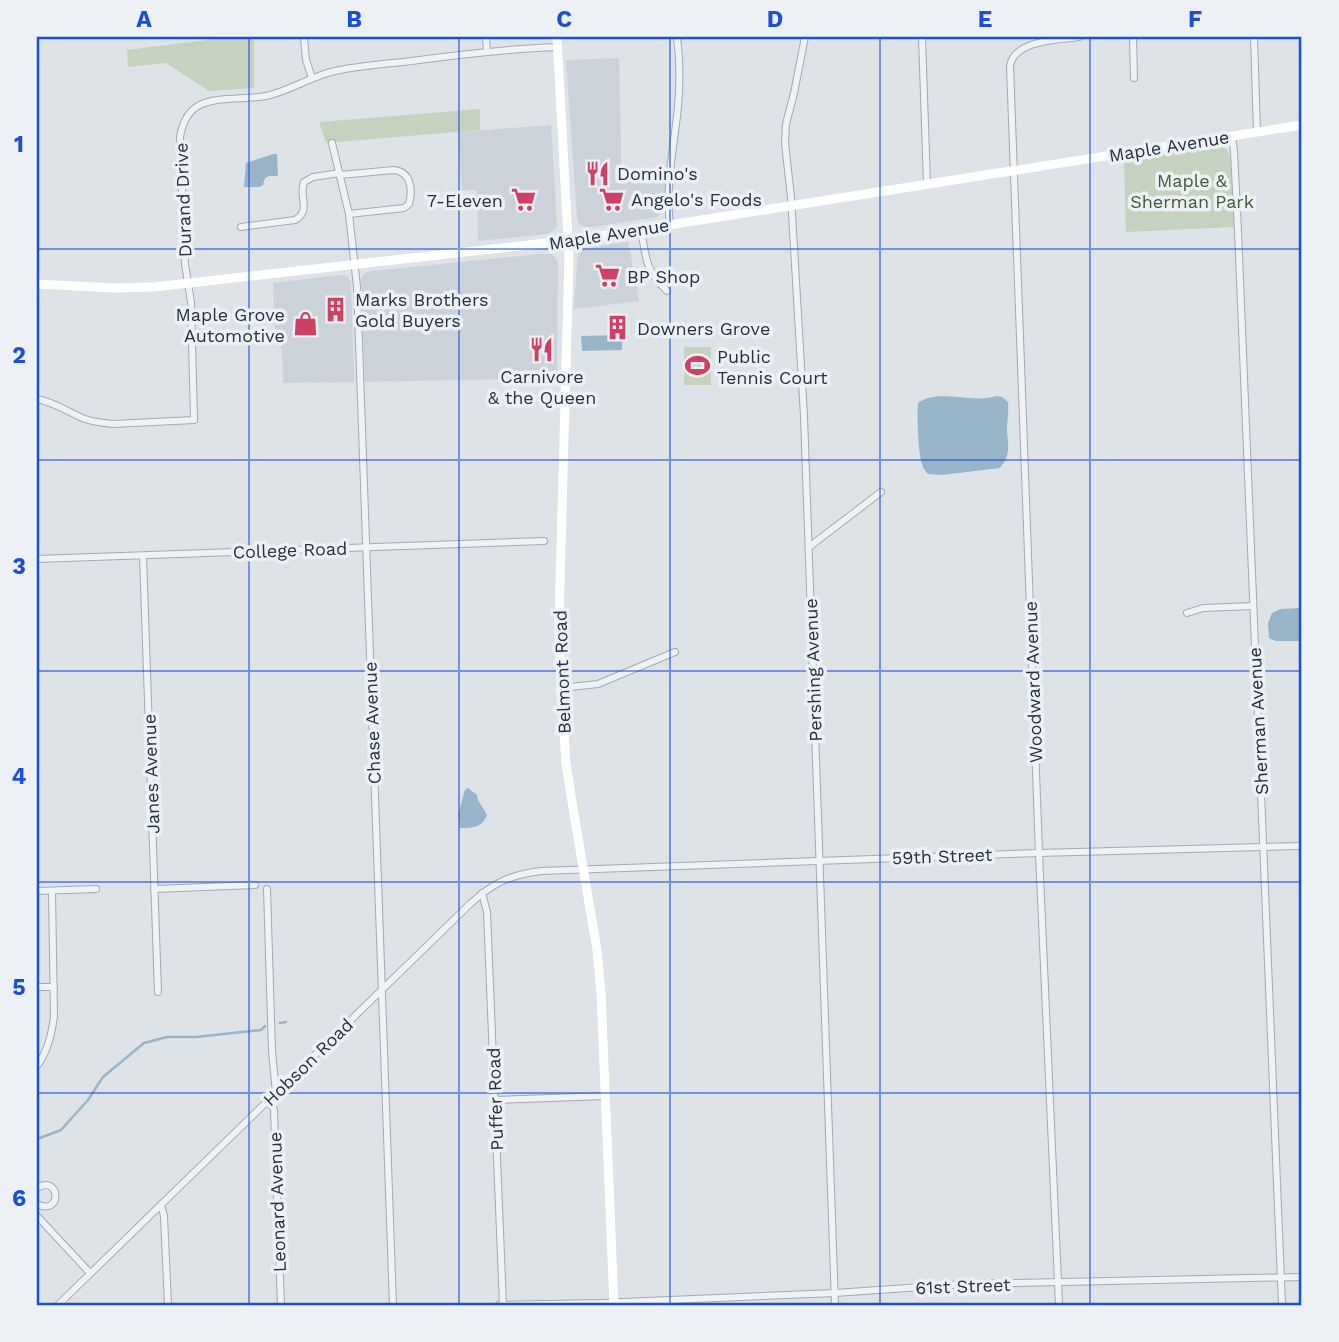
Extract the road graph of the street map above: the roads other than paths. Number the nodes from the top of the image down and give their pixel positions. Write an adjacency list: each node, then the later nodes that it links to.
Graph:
1 (304, 37): 12 (street)
2 (486, 37): 11 (street)
3 (557, 37): 10 (main road, Belmont Road)
4 (677, 37): 23 (street)
5 (805, 37): 21 (street, Pershing Avenue)
6 (922, 37): 20 (street)
7 (1079, 37): 18 (street, Woodward Avenue)
8 (1133, 37): 13 (street)
9 (1254, 37): 15 (street)
10 (557, 47): 11 (street, Durand Drive); 26 (main road, Belmont Road)
11 (486, 52): 12 (street, Durand Drive)
12 (312, 78): 29 (street, Durand Drive)
13 (1134, 78)
14 (1302, 125): 15 (main road, Maple Avenue)
15 (1257, 132): 16 (main road, Maple Avenue)
16 (1232, 136): 18 (main road, Maple Avenue); 38 (street, Sherman Avenue)
17 (332, 143): 19 (street, Chase Avenue)
18 (1014, 171): 20 (main road, Maple Avenue); 44 (street, Woodward Avenue)
19 (340, 174): 22 (street, Chase Avenue); 22 (street); 24 (street)
20 (927, 184): 21 (main road, Maple Avenue)
21 (791, 206): 23 (main road, Maple Avenue); 35 (street, Pershing Avenue)
22 (349, 214): 27 (street, Chase Avenue)
23 (670, 225): 25 (main road, Maple Avenue)
24 (241, 227)
25 (641, 230): 26 (main road, Maple Avenue); 30 (street)
26 (569, 241): 27 (main road, Maple Avenue); 41 (main road, Belmont Road)
27 (355, 266): 29 (main road, Maple Avenue); 34 (street, Chase Avenue)
28 (37, 284): 29 (main road, Maple Avenue)
29 (188, 284): 31 (street, Durand Drive)
30 (667, 291)
31 (37, 399)
32 (881, 492): 35 (street)
33 (544, 541): 34 (street, College Road)
34 (366, 547): 36 (street, College Road); 56 (street, Chase Avenue)
35 (809, 547): 45 (street, Pershing Avenue)
36 (143, 556): 37 (street, College Road); 49 (street, Janes Avenue)
37 (37, 559)
38 (1253, 606): 39 (street); 43 (street, Sherman Avenue)
39 (1187, 612)
40 (675, 652): 41 (street)
41 (561, 688): 46 (main road, Belmont Road)
42 (1302, 846): 43 (street, 59th Street)
43 (1264, 847): 44 (street, 59th Street); 68 (street, Sherman Avenue)
44 (1039, 853): 45 (street, 59th Street); 70 (street, Woodward Avenue)
45 (819, 860): 46 (street, 59th Street); 71 (street, Pershing Avenue)
46 (583, 869): 53 (street, Hobson Road); 60 (main road, Belmont Road)
47 (255, 885): 49 (street)
48 (96, 889): 52 (street)
49 (155, 889): 57 (street, Janes Avenue)
50 (267, 889): 59 (street)
51 (37, 891): 52 (street)
52 (52, 891): 55 (street)
53 (482, 893): 56 (street, Hobson Road); 62 (street, Puffer Road)
54 (37, 987): 55 (street)
55 (54, 987): 58 (street)
56 (381, 991): 59 (street, Hobson Road); 76 (street, Chase Avenue)
57 (158, 992)
58 (37, 1066)
59 (276, 1093): 61 (street, Hobson Road)
60 (606, 1096): 62 (street); 72 (main road, Belmont Road)
61 (270, 1100): 65 (street, Hobson Road); 75 (street, Leonard Avenue)
62 (495, 1100): 77 (street, Puffer Road)
63 (37, 1188): 64 (street)
64 (37, 1205)
65 (161, 1205): 67 (street, Hobson Road); 74 (street)
66 (37, 1216): 67 (street)
67 (90, 1273): 73 (street, Hobson Road)
68 (1280, 1278): 69 (street, 61st Street); 70 (street, 61st Street); 80 (street, Sherman Avenue)
69 (1302, 1278)
70 (1058, 1283): 71 (street, 61st Street); 79 (street, Woodward Avenue)
71 (835, 1293): 72 (street, 61st Street); 78 (street, Pershing Avenue)
72 (614, 1303): 77 (street, 61st Street)
73 (58, 1305)
74 (168, 1305)
75 (281, 1305)
76 (393, 1305)
77 (501, 1305)
78 (835, 1305)
79 (1059, 1305)
80 (1282, 1305)

